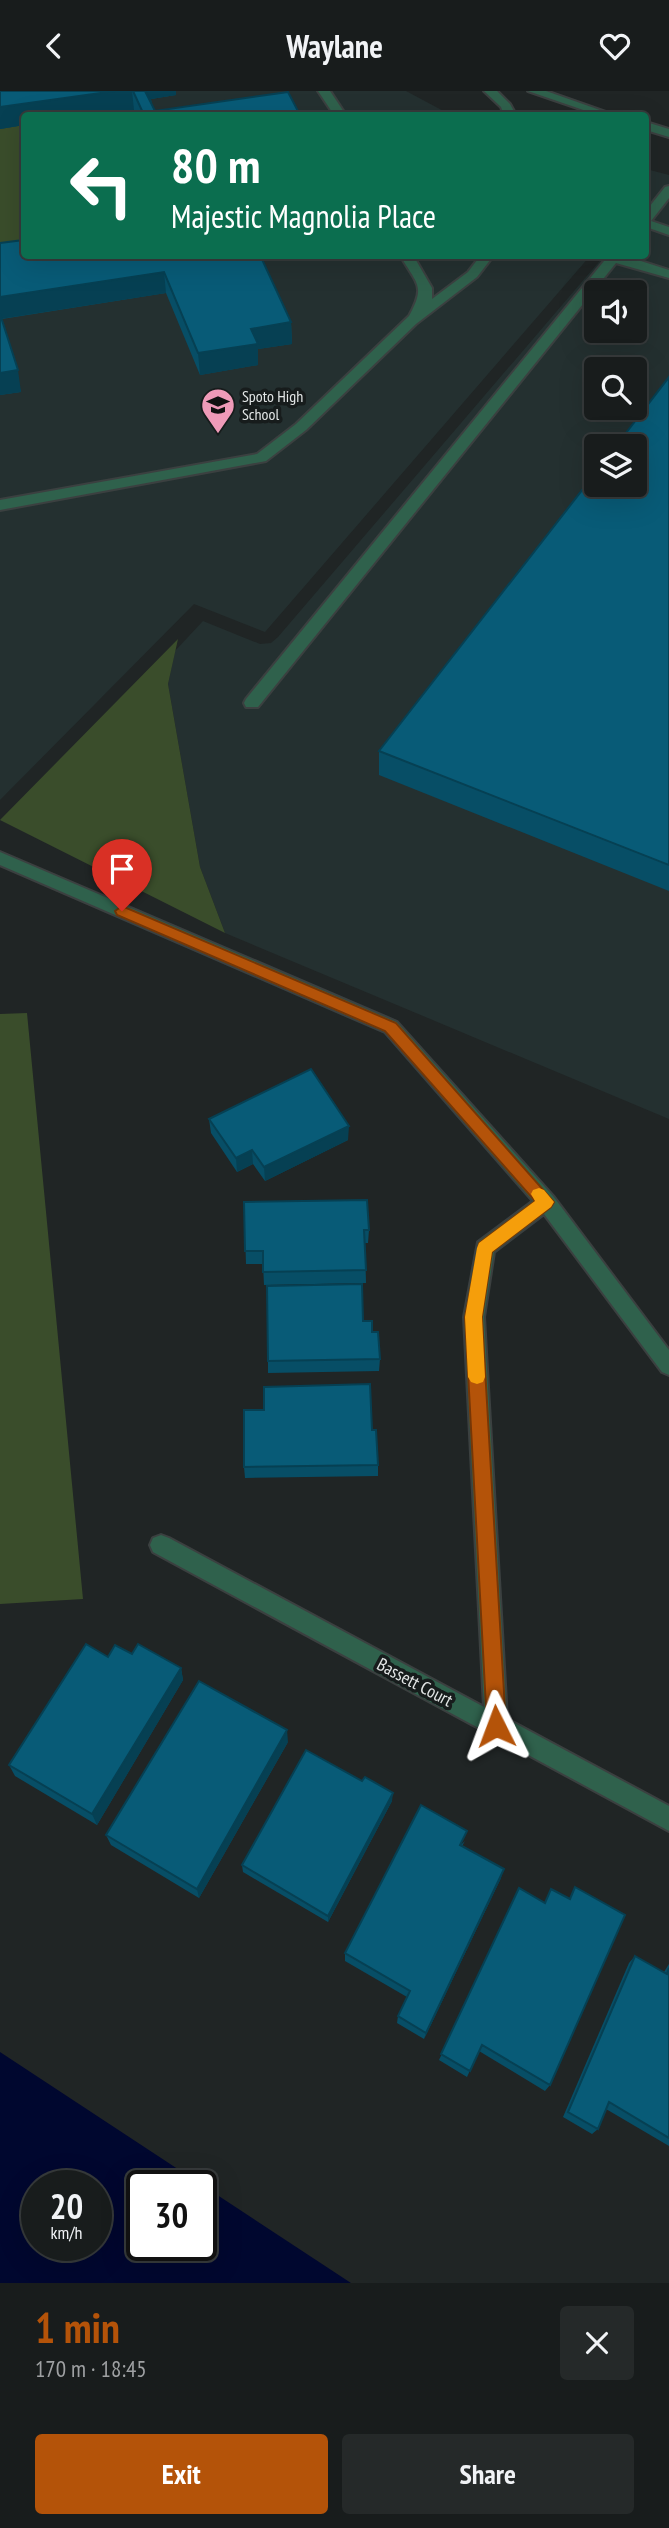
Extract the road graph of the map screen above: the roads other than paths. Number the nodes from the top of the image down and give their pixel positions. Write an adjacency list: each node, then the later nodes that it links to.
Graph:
1 (310, 91): 5 (street)
2 (324, 91): 6 (street)
3 (490, 91): 7 (street)
4 (534, 91): 8 (street)
5 (323, 112)
6 (338, 112)
7 (509, 112)
8 (599, 112)
9 (669, 190): 10 (street)
10 (649, 217)
11 (649, 222): 12 (street)
12 (669, 231)
13 (408, 259): 18 (street)
14 (484, 259): 18 (street)
15 (613, 259): 20 (street)
16 (621, 259): 17 (street)
17 (669, 274)
18 (411, 321): 19 (street)
19 (0, 505)
20 (252, 703)
21 (0, 859): 22 (street)
22 (546, 1202): 23 (street); 25 (street)
23 (669, 1366)
24 (161, 1545): 25 (street, Bassett Court)
25 (496, 1726): 26 (street, Bassett Court)
26 (669, 1819)

